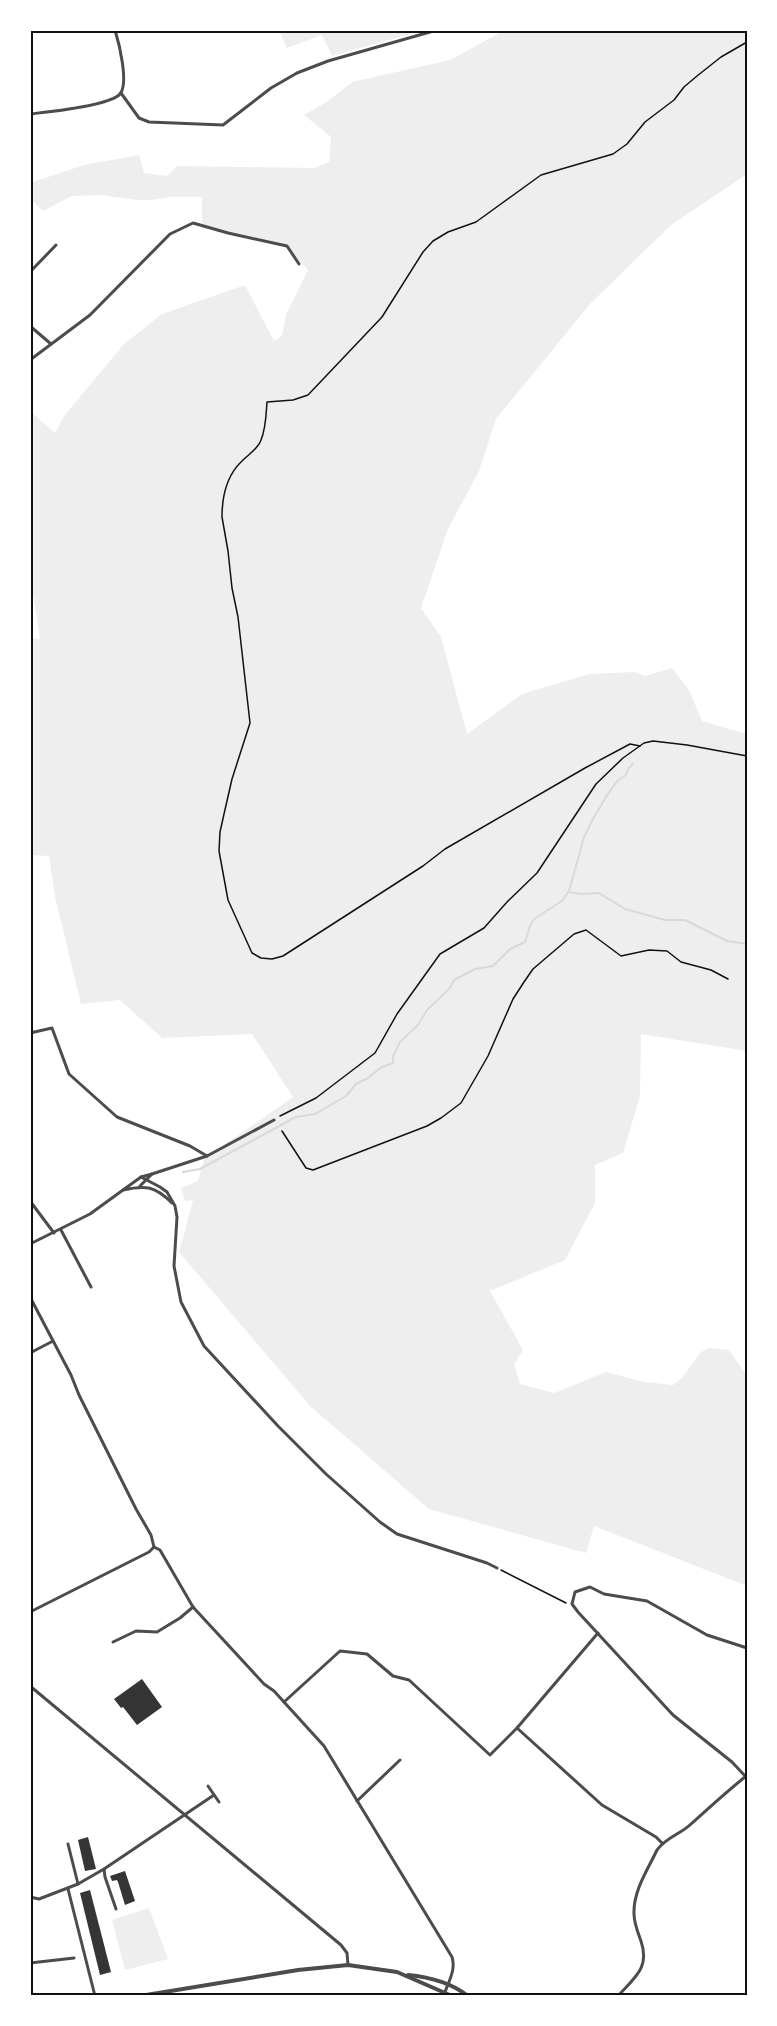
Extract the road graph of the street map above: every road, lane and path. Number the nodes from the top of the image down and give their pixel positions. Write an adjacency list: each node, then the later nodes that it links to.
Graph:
1 (115, 30): 4 (street)
2 (437, 30): 4 (street)
3 (747, 42): 12 (path)
4 (121, 93): 5 (street)
5 (30, 114)
6 (56, 245): 8 (street)
7 (300, 264): 10 (street)
8 (30, 272)
9 (30, 326): 10 (street)
10 (51, 344): 11 (street)
11 (30, 360)
12 (640, 746): 13 (path); 16 (path)
13 (747, 756)
14 (728, 979): 17 (path)
15 (30, 1033): 18 (street)
16 (274, 1120): 18 (street)
17 (282, 1131)
18 (207, 1156): 19 (street)
19 (152, 1174): 20 (street); 21 (street)
20 (141, 1177): 21 (street); 23 (street)
21 (148, 1180): 22 (street); 25 (street)
22 (140, 1186): 23 (street); 25 (street)
23 (123, 1190): 26 (street)
24 (30, 1200): 27 (street)
25 (175, 1206): 34 (street)
26 (60, 1229): 27 (street); 29 (street)
27 (54, 1233): 28 (street)
28 (30, 1244)
29 (91, 1287)
30 (30, 1297): 31 (street)
31 (53, 1341): 32 (street); 33 (street)
32 (30, 1353)
33 (154, 1546): 36 (street); 37 (street)
34 (497, 1568): 35 (path)
35 (572, 1604): 38 (street); 40 (street)
36 (193, 1607): 39 (street); 42 (street)
37 (30, 1612)
38 (598, 1633): 43 (street); 45 (street)
39 (113, 1642)
40 (747, 1648)
41 (30, 1686): 50 (street)
42 (284, 1702): 43 (street); 48 (street)
43 (517, 1728): 51 (street)
44 (400, 1760): 48 (street)
45 (746, 1777): 51 (street)
46 (208, 1786): 47 (street)
47 (214, 1795): 49 (street); 50 (street)
48 (357, 1801): 62 (street)
49 (219, 1802)
50 (186, 1815): 53 (street); 60 (street)
51 (662, 1843): 68 (street)
52 (68, 1844): 54 (street)
53 (104, 1869): 54 (street); 57 (street)
54 (78, 1884): 55 (street)
55 (69, 1889): 56 (street); 64 (street)
56 (30, 1897)
57 (116, 1909)
58 (74, 1958): 59 (street)
59 (30, 1963)
60 (348, 1965): 61 (street); 65 (street)
61 (404, 1974): 62 (street); 63 (street)
62 (448, 1984): 63 (street); 67 (street)
63 (445, 1992): 66 (street)
64 (94, 1996)
65 (140, 1996)
66 (452, 1996)
67 (468, 1996)
68 (618, 1996)

